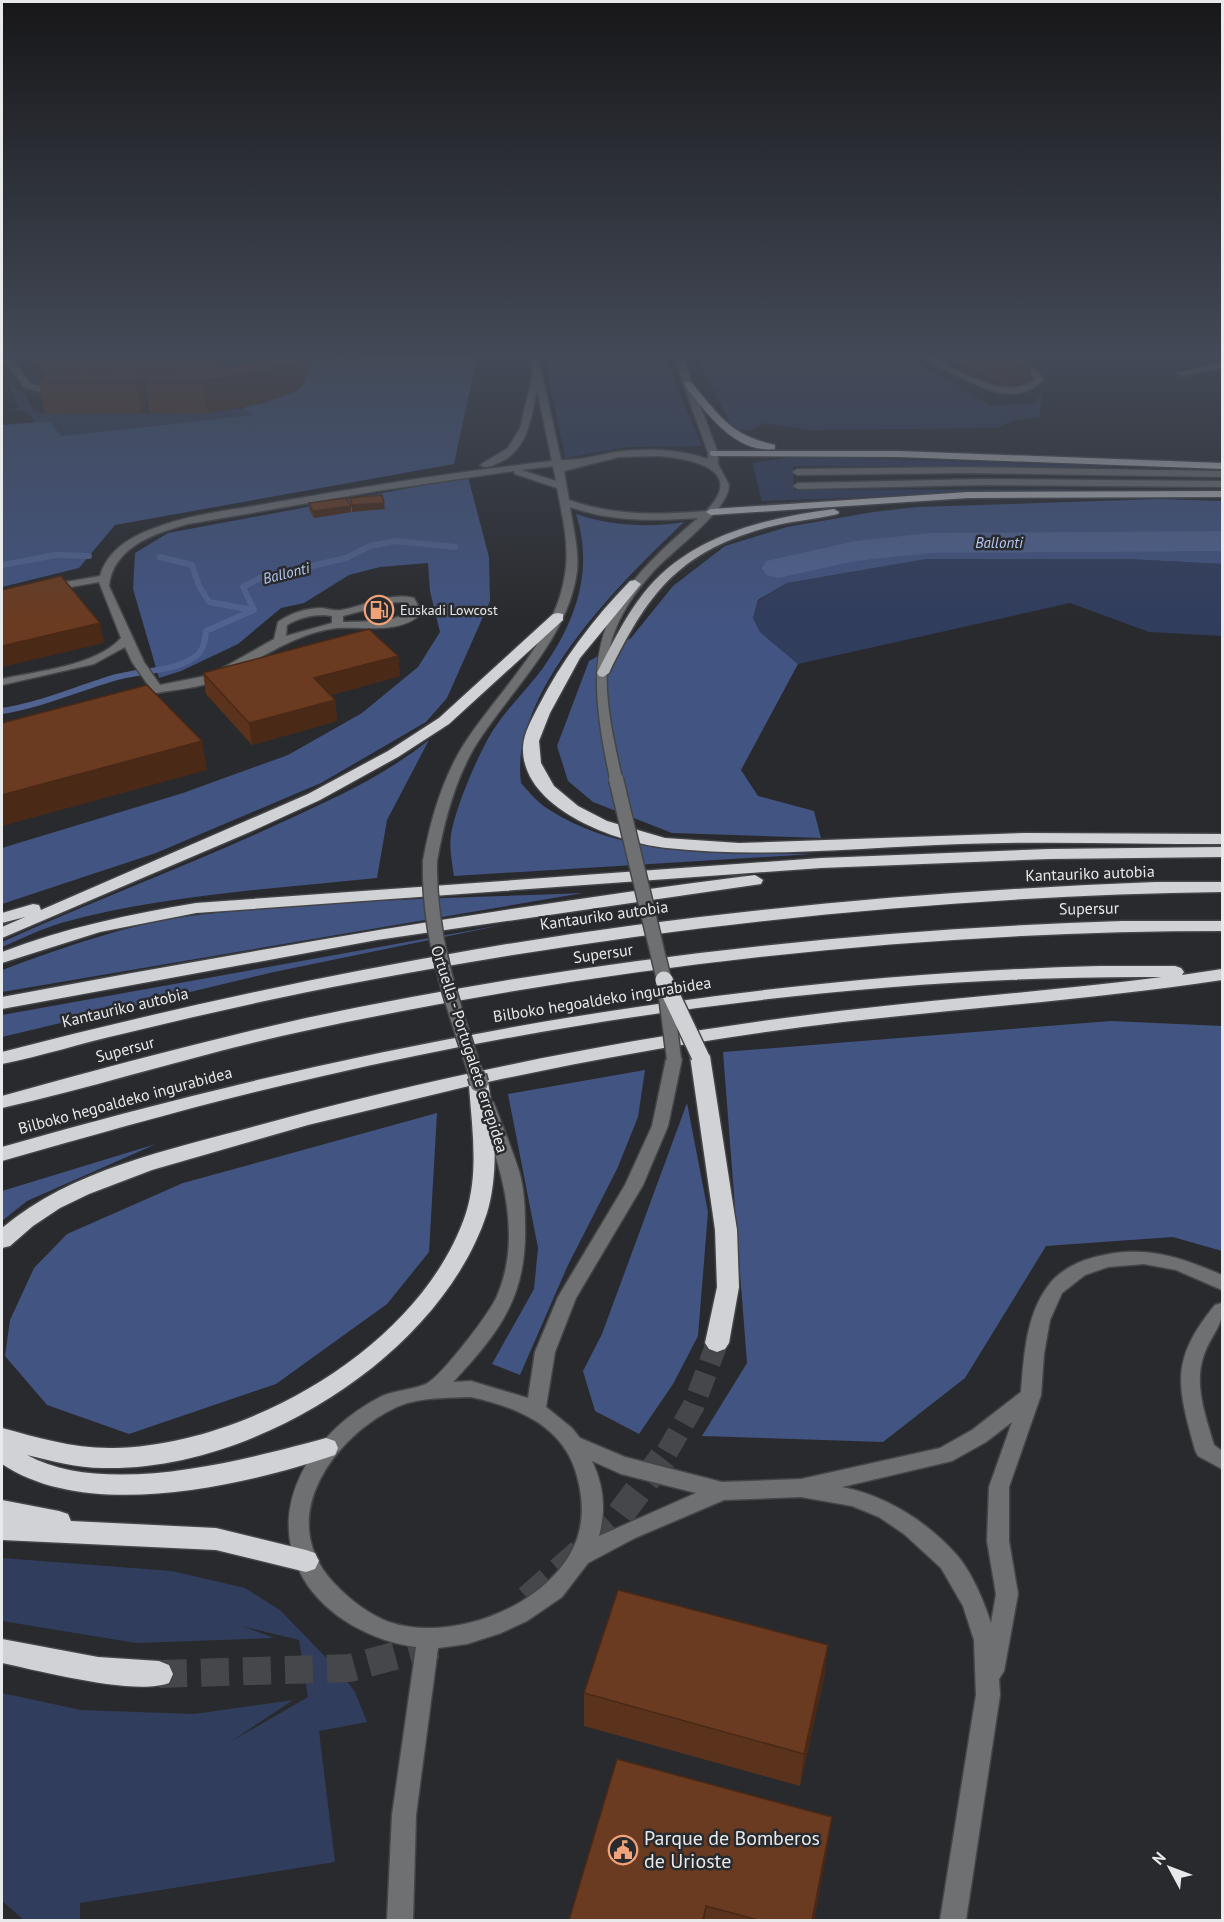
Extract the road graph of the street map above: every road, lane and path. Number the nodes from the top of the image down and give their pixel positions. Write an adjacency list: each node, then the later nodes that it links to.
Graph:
1 (519, 442): 11 (street)
2 (553, 442): 8 (street)
3 (707, 442): 6 (street)
4 (748, 442): 5 (main road)
5 (814, 453): 6 (main road); 7 (main road)
6 (713, 458): 8 (street); 19 (street)
7 (1222, 466)
8 (559, 468): 9 (street); 14 (street, Ortuella - Portugalete errepidea)
9 (491, 470): 11 (street); 14 (street)
10 (797, 472): 12 (street)
11 (458, 473): 20 (street)
12 (1222, 474)
13 (1222, 484): 15 (street)
14 (562, 486): 18 (street, Ortuella - Portugalete errepidea)
15 (798, 486)
16 (1222, 494): 17 (main road)
17 (1022, 496): 19 (main road); 29 (main road)
18 (565, 502): 19 (street); 23 (street, Ortuella - Portugalete errepidea)
19 (710, 513): 21 (street)
20 (104, 578): 22 (street); 25 (street)
21 (635, 584): 29 (street); 33 (highway)
22 (36, 591)
23 (558, 617): 36 (highway); 46 (street, Ortuella - Portugalete errepidea, bridge)
24 (338, 620): 24 (street); 26 (street); 26 (street)
25 (128, 637): 27 (street); 28 (street)
26 (279, 642): 31 (street)
27 (90, 660): 28 (street); 30 (street)
28 (138, 662): 31 (street)
29 (603, 673): 43 (street, bridge)
30 (2, 682)
31 (157, 689): 32 (street)
32 (145, 701)
33 (1222, 840)
34 (1222, 852): 35 (highway)
35 (960, 858): 41 (highway); 44 (highway)
36 (146, 871): 38 (highway); 40 (highway)
37 (1222, 888): 45 (highway, Kantauriko autobia)
38 (2, 918)
39 (1222, 926): 47 (highway, Supersur)
40 (2, 933)
41 (2, 958)
42 (1222, 974): 48 (highway, Bilboko hegoaldeko ingurabidea); 49 (highway)
43 (664, 980): 52 (highway, bridge); 55 (street, bridge)
44 (2, 1003)
45 (2, 1058)
46 (481, 1094): 53 (street, Ortuella - Portugalete errepidea); 56 (highway)
47 (2, 1102)
48 (2, 1154)
49 (2, 1240)
50 (1222, 1283): 54 (street)
51 (1222, 1310): 60 (street)
52 (717, 1343)
53 (433, 1390): 55 (street); 58 (street)
54 (1031, 1395): 61 (street); 71 (street)
55 (536, 1410): 57 (street)
56 (2, 1438)
57 (576, 1445): 62 (street); 66 (street)
58 (326, 1448): 59 (highway); 67 (street)
59 (2, 1450)
60 (1222, 1461)
61 (801, 1488): 62 (street); 71 (street)
62 (722, 1491): 66 (street)
63 (2, 1511): 65 (highway)
64 (2, 1529): 65 (highway)
65 (133, 1534): 67 (highway)
66 (581, 1557): 68 (street)
67 (306, 1562): 68 (street)
68 (428, 1639): 72 (street)
69 (2, 1651): 70 (highway)
70 (159, 1674)
71 (988, 1695): 73 (street)
72 (400, 1920)
73 (953, 1920)

